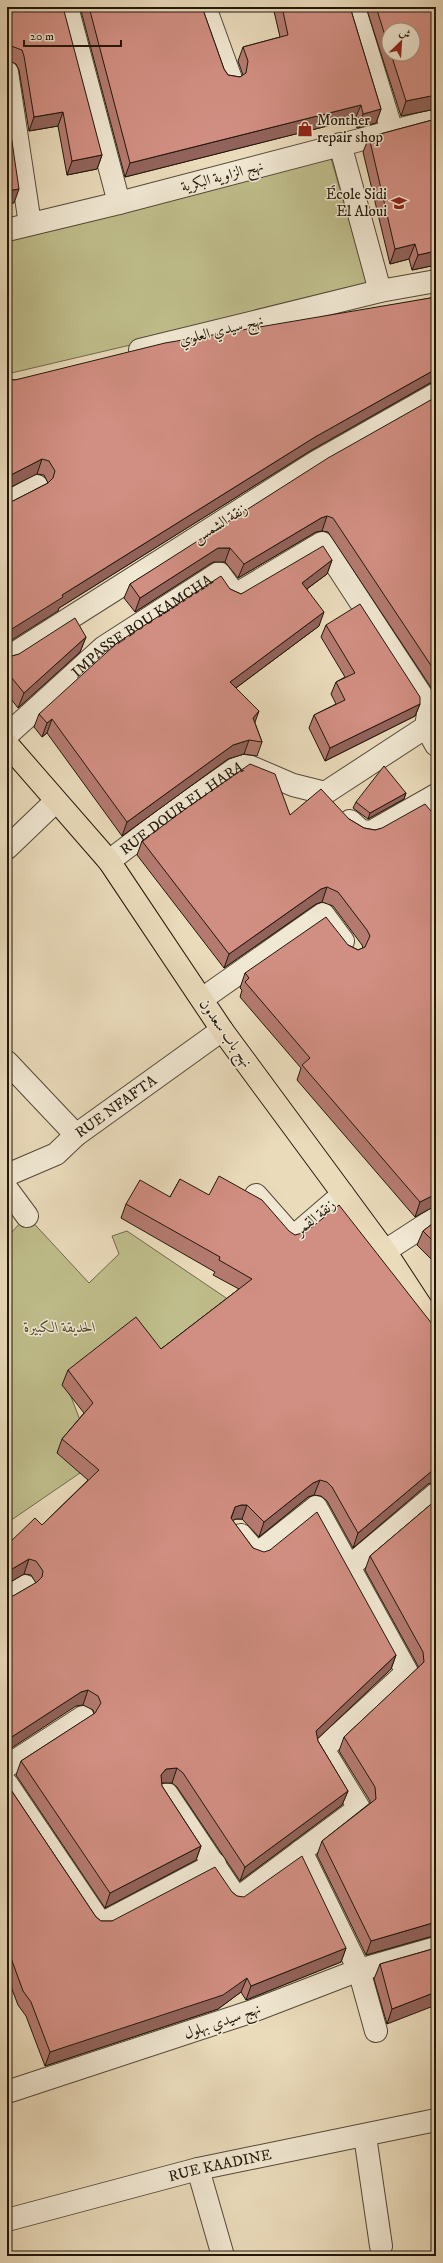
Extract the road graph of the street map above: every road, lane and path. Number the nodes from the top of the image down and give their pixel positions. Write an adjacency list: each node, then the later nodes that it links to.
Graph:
1 (67, 7): 9 (street)
2 (205, 7): 5 (street)
3 (354, 7): 7 (street)
4 (7, 72): 10 (street)
5 (230, 79)
6 (436, 120): 7 (street, نهج الزاوية البكرية)
7 (392, 131): 8 (street, نهج الزاوية البكرية)
8 (340, 144): 9 (street, نهج الزاوية البكرية); 13 (street)
9 (118, 203): 10 (street, نهج الزاوية البكرية)
10 (30, 224): 11 (street, نهج الزاوية البكرية)
11 (7, 230)
12 (436, 281): 13 (street, نهج سيدي العلوي)
13 (380, 292): 14 (street, نهج سيدي العلوي)
14 (124, 354)
15 (436, 394): 18 (street, زنقة الشمس)
16 (37, 486): 17 (street)
17 (7, 503)
18 (7, 658)
19 (7, 735): 20 (street, IMPASSE BOU KAMCHA)
20 (431, 736): 22 (street)
21 (7, 744): 24 (main road, نهج باب سعدون)
22 (325, 794): 23 (street); 26 (street, RUE DOUR EL HARA)
23 (436, 795)
24 (56, 801): 25 (street); 26 (main road, نهج باب سعدون)
25 (7, 848)
26 (109, 861): 28 (main road, نهج باب سعدون)
27 (352, 952): 28 (street)
28 (202, 999): 29 (main road, نهج باب سعدون)
29 (222, 1030): 31 (street, RUE NFAFTA); 34 (main road, نهج باب سعدون)
30 (7, 1062): 31 (street)
31 (76, 1134): 32 (street, RUE NFAFTA)
32 (7, 1175)
33 (7, 1189): 36 (street)
34 (343, 1194): 35 (street, زنقة القمر); 38 (main road, نهج باب سعدون)
35 (256, 1195)
36 (27, 1216)
37 (436, 1218): 38 (street)
38 (385, 1251): 39 (main road, نهج باب سعدون)
39 (434, 1322)
40 (436, 1494): 42 (street)
41 (238, 1531): 42 (street)
42 (350, 1566): 49 (street)
43 (25, 1586): 44 (street)
44 (7, 1598)
45 (83, 1717): 46 (street)
46 (7, 1766)
47 (7, 1784): 50 (street)
48 (167, 1794): 50 (street)
49 (301, 1852): 50 (street); 52 (street)
50 (215, 1864)
51 (436, 1948): 52 (street, نهج سيدي بهلول)
52 (359, 1970): 53 (street); 54 (street, نهج سيدي بهلول)
53 (376, 2031)
54 (7, 2092)
55 (436, 2120): 56 (street, RUE KAADINE)
56 (365, 2136): 57 (street, RUE KAADINE); 59 (street)
57 (198, 2169): 58 (street, RUE KAADINE); 60 (street)
58 (7, 2220)
59 (381, 2246)
60 (223, 2256)

